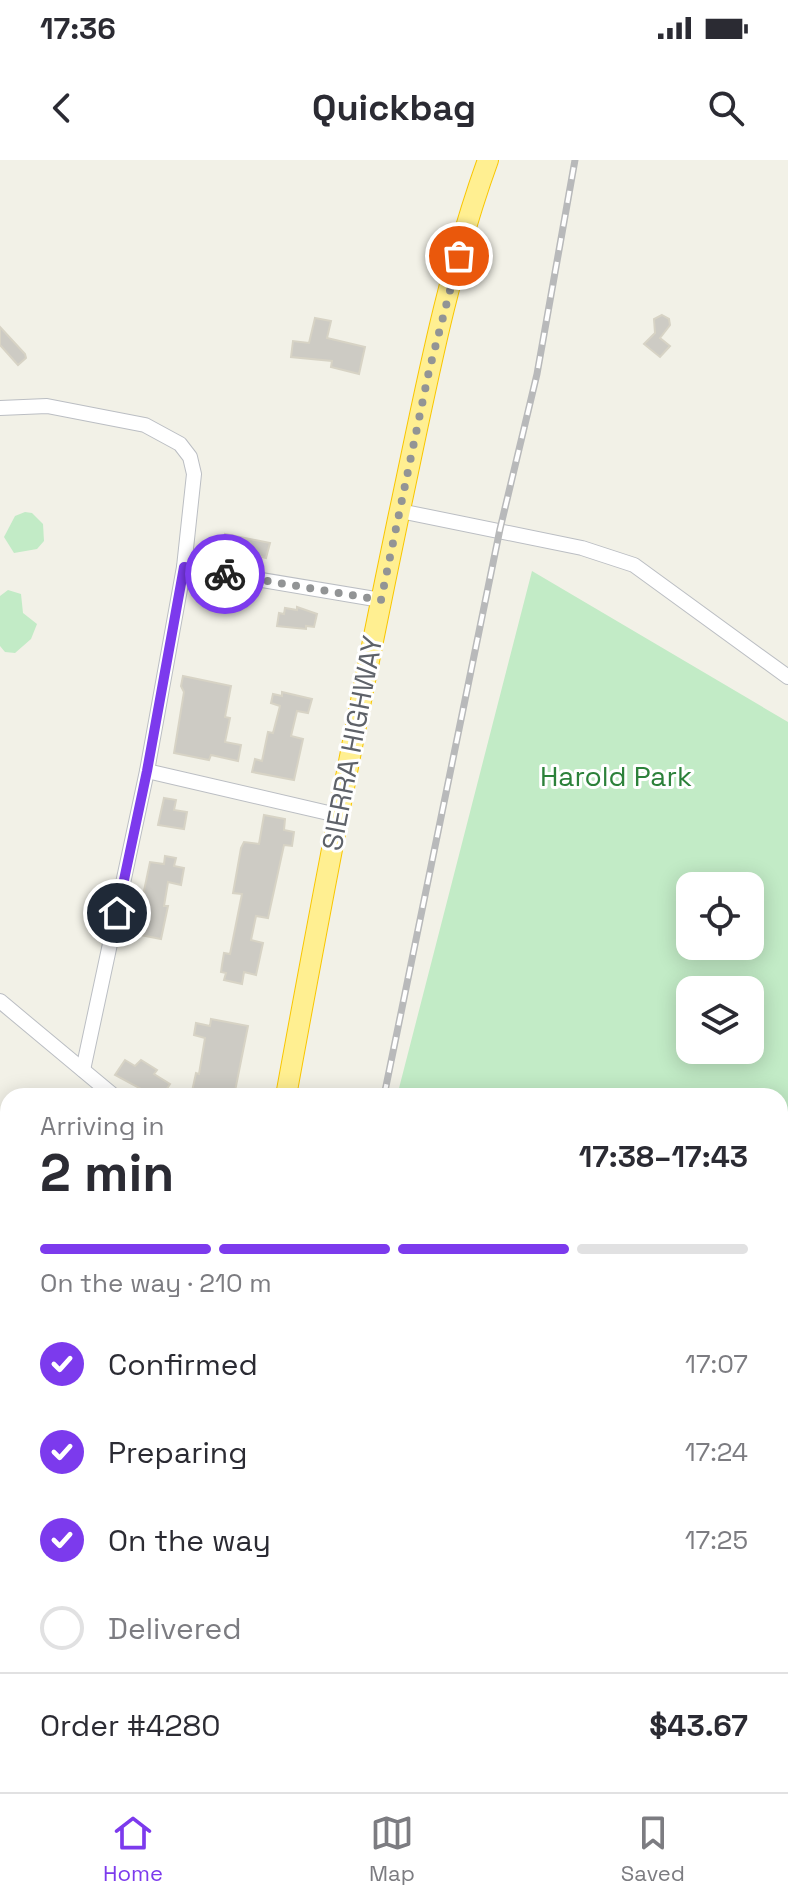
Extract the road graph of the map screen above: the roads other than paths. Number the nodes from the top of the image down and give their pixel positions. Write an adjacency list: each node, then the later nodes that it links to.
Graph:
1 (488, 160): 3 (highway, SIERRA HIGHWAY)
2 (0, 408): 4 (street)
3 (400, 511): 5 (highway, SIERRA HIGHWAY); 6 (street)
4 (184, 567): 5 (street); 7 (street)
5 (381, 600): 8 (highway, SIERRA HIGHWAY)
6 (788, 677)
7 (147, 771): 8 (street); 10 (street)
8 (337, 815): 12 (highway, SIERRA HIGHWAY)
9 (0, 1001): 10 (street)
10 (83, 1070): 11 (street)
11 (104, 1088)
12 (287, 1088)

